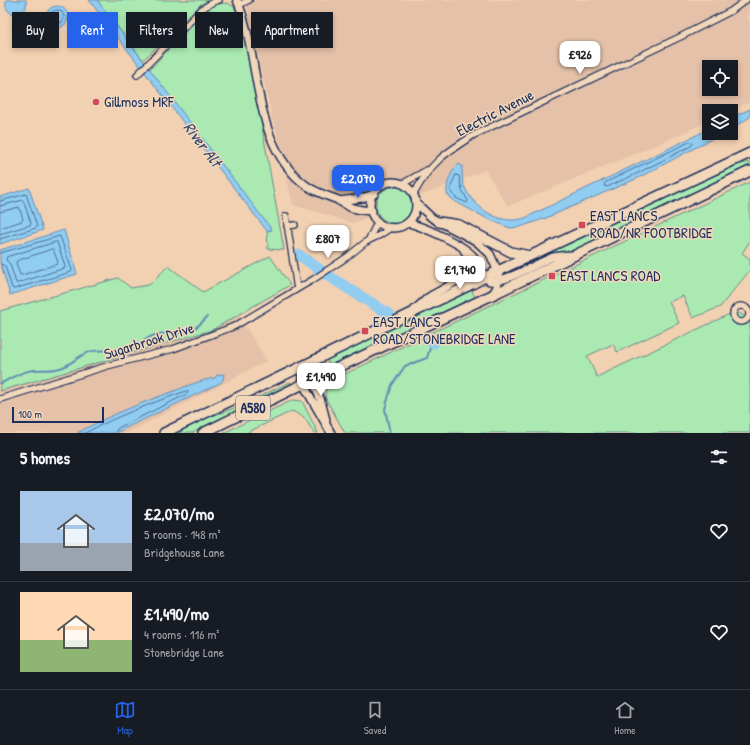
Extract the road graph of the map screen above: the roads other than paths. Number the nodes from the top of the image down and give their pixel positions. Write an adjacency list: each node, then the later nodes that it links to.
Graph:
1 (219, 0): 5 (street)
2 (249, 0): 4 (street)
3 (746, 0): 9 (street, Electric Avenue)
4 (238, 2): 14 (street)
5 (137, 75)
6 (750, 152): 8 (highway, A580)
7 (750, 156): 8 (street)
8 (728, 163): 27 (highway, A580)
9 (431, 167): 11 (street, Electric Avenue); 13 (street, Electric Avenue)
10 (750, 171): 26 (highway, A580)
11 (402, 184): 12 (street); 13 (street)
12 (374, 194): 14 (street); 16 (street)
13 (414, 194): 15 (street)
14 (339, 200): 16 (street)
15 (416, 204): 19 (street); 20 (street)
16 (372, 211): 18 (street)
17 (286, 216): 22 (street)
18 (378, 221): 23 (street); 24 (street)
19 (439, 222): 27 (highway); 28 (street)
20 (407, 223): 23 (street); 25 (street)
21 (295, 225): 22 (street)
22 (287, 226): 30 (street)
23 (392, 227): 24 (street, Sugarbrook Drive)
24 (368, 241): 30 (street, Sugarbrook Drive)
25 (463, 248): 29 (street); 32 (street)
26 (578, 254): 28 (street); 31 (highway, A580)
27 (530, 256): 28 (highway, A580)
28 (499, 275): 29 (highway, A580); 31 (street)
29 (485, 277): 32 (highway, A580)
30 (297, 289): 36 (street, Sugarbrook Drive)
31 (492, 295): 34 (highway, A580)
32 (408, 315): 33 (highway, A580)
33 (302, 366): 34 (street); 35 (street); 38 (highway, A580)
34 (313, 379): 35 (highway, A580); 37 (street)
35 (303, 384): 37 (street); 39 (highway, A580)
36 (0, 399)
37 (330, 432)
38 (164, 433)
39 (203, 433)

